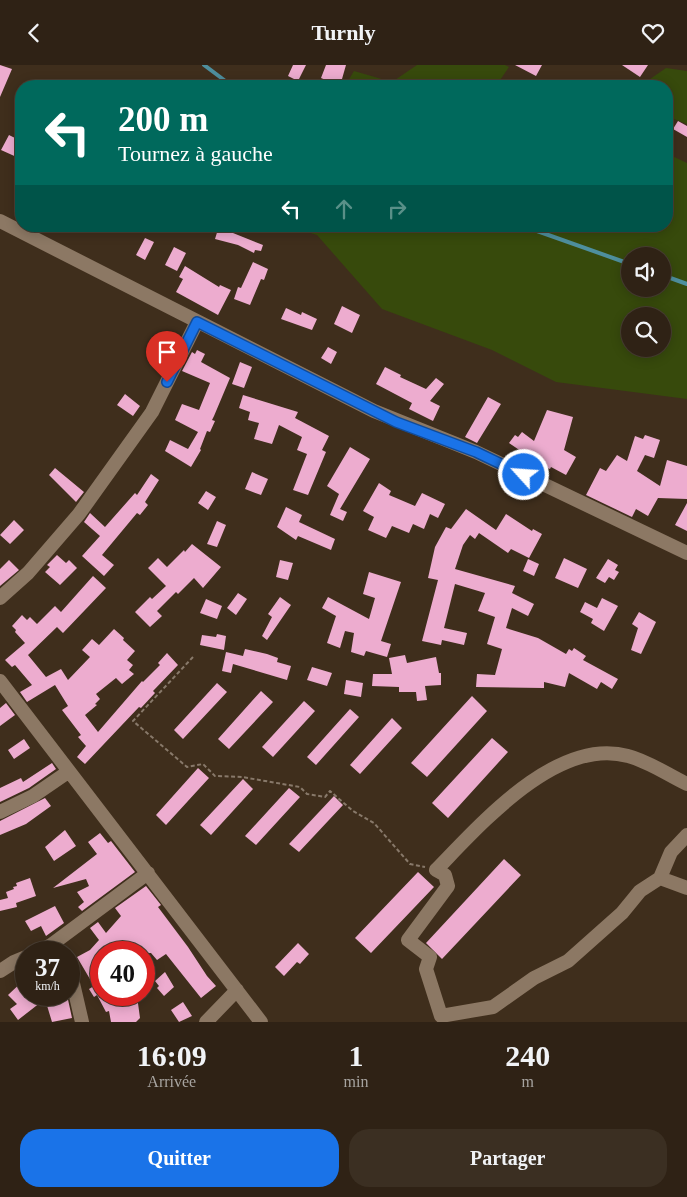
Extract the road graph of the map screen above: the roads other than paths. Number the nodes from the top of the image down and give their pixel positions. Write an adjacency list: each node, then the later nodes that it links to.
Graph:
1 (0, 221): 2 (street)
2 (15, 229)
3 (21, 232): 4 (street)
4 (197, 322): 5 (street); 6 (street)
5 (687, 553)
6 (0, 598)
7 (0, 681): 8 (street)
8 (68, 772): 10 (street); 12 (street)
9 (687, 784): 13 (street)
10 (0, 812)
11 (687, 835): 13 (street)
12 (148, 873): 15 (street); 18 (street)
13 (660, 878): 14 (street)
14 (687, 888)
15 (64, 941)
16 (15, 961): 17 (street)
17 (0, 971)
18 (237, 990): 21 (street); 22 (street)
19 (78, 1006): 20 (street)
20 (82, 1022)
21 (206, 1022)
22 (261, 1022)

